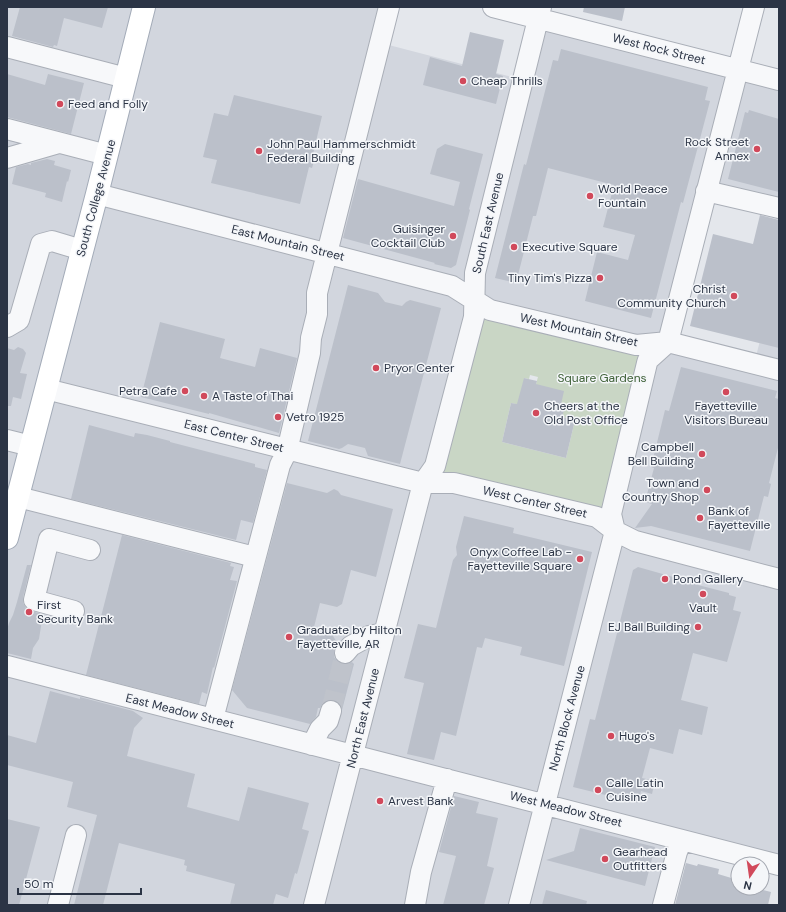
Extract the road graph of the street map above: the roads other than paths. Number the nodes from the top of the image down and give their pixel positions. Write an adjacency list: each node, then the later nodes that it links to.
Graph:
1 (389, 7): 18 (street)
2 (493, 7): 5 (street, West Rock Street)
3 (754, 7): 7 (street)
4 (143, 8): 8 (main road, South College Avenue)
5 (540, 13): 7 (street, West Rock Street); 19 (street, South East Avenue)
6 (7, 47): 8 (street)
7 (737, 70): 9 (street, West Rock Street); 14 (street)
8 (126, 78): 12 (main road, South College Avenue)
9 (779, 80)
10 (7, 128): 11 (street)
11 (59, 143): 12 (street); 13 (street)
12 (107, 155): 15 (main road, South College Avenue)
13 (7, 158)
14 (706, 191): 16 (street); 21 (street)
15 (97, 194): 17 (main road, South College Avenue); 18 (street, East Mountain Street)
16 (779, 208)
17 (82, 250): 20 (street); 23 (main road, South College Avenue)
18 (327, 254): 19 (street, East Mountain Street); 26 (street)
19 (475, 301): 21 (street, West Mountain Street); 27 (street, South East Avenue)
20 (7, 327)
21 (668, 342): 22 (street, West Mountain Street); 29 (street)
22 (779, 370)
23 (46, 389): 25 (main road, South College Avenue); 26 (street, East Center Street)
24 (7, 440): 25 (street)
25 (31, 446): 28 (main road, South College Avenue)
26 (288, 449): 27 (street, East Center Street); 32 (street)
27 (423, 483): 29 (street, West Center Street); 35 (street, North East Avenue)
28 (18, 497): 30 (main road, South College Avenue); 32 (street)
29 (615, 531): 33 (street, West Center Street); 43 (street, North Block Avenue)
30 (7, 538)
31 (90, 550): 34 (street)
32 (255, 557): 38 (street)
33 (779, 579)
34 (74, 610)
35 (384, 633): 36 (street); 39 (street, North East Avenue)
36 (345, 653)
37 (7, 666): 38 (street, East Meadow Street)
38 (213, 719): 40 (street, East Meadow Street)
39 (360, 729): 40 (street); 41 (street, North East Avenue)
40 (312, 745): 41 (street, East Meadow Street)
41 (353, 755): 42 (street, West Meadow Street); 48 (street, North East Avenue)
42 (447, 779): 43 (street, West Meadow Street); 49 (street)
43 (545, 804): 45 (street, West Meadow Street); 50 (street, North Block Avenue)
44 (76, 835): 47 (street)
45 (682, 840): 46 (street, West Meadow Street); 51 (street)
46 (779, 865)
47 (58, 905)
48 (314, 905)
49 (415, 905)
50 (519, 905)
51 (663, 905)

